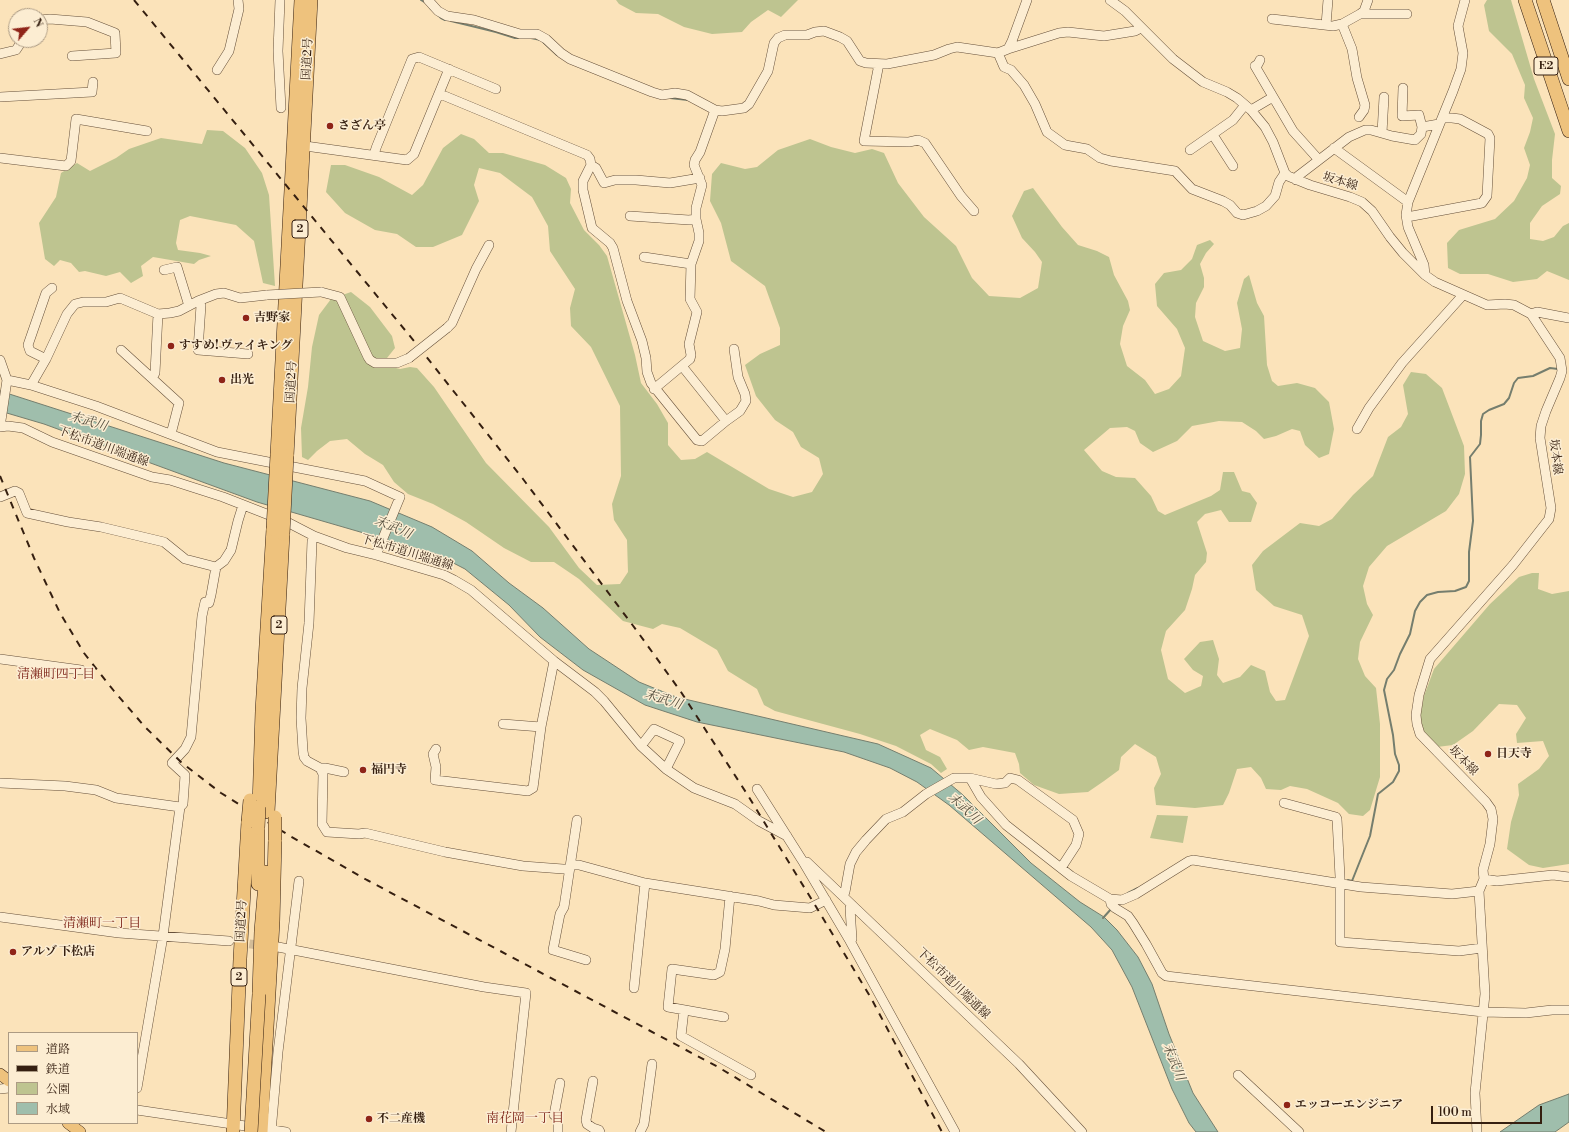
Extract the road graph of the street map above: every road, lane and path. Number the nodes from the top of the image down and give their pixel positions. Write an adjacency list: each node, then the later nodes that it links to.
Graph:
1 (238, 0): 26 (street)
2 (280, 0): 36 (street)
3 (308, 0): 46 (highway, 国道2号 / 2)
4 (428, 0): 38 (street)
5 (1027, 0): 20 (street)
6 (1328, 0): 17 (street)
7 (1368, 0): 12 (street)
8 (1465, 0): 40 (street)
9 (1525, 0): 42 (highway, E2)
10 (1543, 0): 28 (highway, E2)
11 (1114, 1): 18 (street)
12 (1360, 14): 13 (street); 16 (street)
13 (1407, 14)
14 (48, 19): 23 (street)
15 (1272, 19): 17 (street)
16 (1342, 24): 17 (street); 39 (street)
17 (1326, 26)
18 (1141, 28): 20 (street); 37 (street)
19 (17, 48): 22 (street)
20 (1008, 49): 21 (street)
21 (998, 52): 25 (street); 54 (street)
22 (0, 54)
23 (72, 56)
24 (1260, 60): 33 (street)
25 (877, 64): 38 (street); 58 (street)
26 (217, 70)
27 (449, 70): 31 (street); 32 (street); 49 (street)
28 (1569, 79)
29 (93, 82): 35 (street)
30 (1403, 88): 41 (street)
31 (496, 89)
32 (440, 94): 49 (street); 52 (street)
33 (1273, 97): 37 (street); 51 (street)
34 (1384, 97): 44 (street)
35 (0, 98)
36 (281, 108)
37 (1248, 108): 45 (street); 54 (street)
38 (715, 110): 55 (street)
39 (1358, 117)
40 (1441, 121): 41 (street); 57 (street); 60 (street)
41 (1422, 127): 44 (street)
42 (1569, 131)
43 (146, 132): 50 (street)
44 (1382, 133): 47 (street)
45 (1213, 135): 48 (street); 53 (street)
46 (298, 145): 49 (street); 97 (highway, 国道2号 / 2, bridge)
47 (1334, 148): 51 (street); 57 (street)
48 (1190, 150)
49 (374, 155)
50 (0, 158)
51 (1319, 160): 56 (street)
52 (591, 165): 55 (street); 83 (street)
53 (1233, 166)
54 (1285, 173): 56 (street, 坂本線)
55 (700, 178): 61 (street)
56 (1296, 180): 66 (street, 坂本線)
57 (1408, 202): 60 (street)
58 (974, 211)
59 (630, 216): 61 (street)
60 (1407, 218): 66 (street)
61 (696, 219): 64 (street)
62 (489, 246): 69 (street, bridge)
63 (644, 257): 64 (street)
64 (691, 264): 79 (street)
65 (164, 270): 70 (street)
66 (1425, 275): 68 (street, 坂本線)
67 (52, 288): 77 (street)
68 (1463, 295): 72 (street, 坂本線); 87 (street)
69 (198, 301): 70 (street); 76 (street)
70 (189, 306): 71 (street)
71 (158, 314): 77 (street); 80 (street)
72 (1531, 314): 73 (street); 118 (street, 坂本線)
73 (1569, 318)
74 (734, 349): 85 (street)
75 (121, 350): 80 (street)
76 (248, 354)
77 (46, 359): 82 (street)
78 (0, 360): 81 (street)
79 (682, 366): 83 (street); 85 (street)
80 (152, 378): 88 (street)
81 (6, 384): 82 (street); 84 (street)
82 (31, 385): 88 (street)
83 (654, 389): 85 (street)
84 (0, 421): 86 (street)
85 (726, 422)
86 (0, 427): 90 (street, 下松市道川端通線)
87 (1358, 429)
88 (171, 434): 92 (street)
89 (0, 497): 93 (street)
90 (244, 505): 91 (street, 下松市道川端通線); 93 (street)
91 (314, 536): 92 (street, 下松市道川端通線); 102 (street)
92 (377, 552): 95 (street, 下松市道川端通線)
93 (216, 567): 109 (street)
94 (0, 659): 96 (street)
95 (554, 661): 99 (street); 100 (street, 下松市道川端通線)
96 (81, 670)
97 (267, 714): 110 (highway, 国道2号 / 2); 110 (highway, 国道2号 / 2)
98 (503, 724): 99 (street)
99 (541, 727): 101 (street)
100 (641, 746): 103 (street, 下松市道川端通線); 103 (street)
101 (436, 749)
102 (320, 768): 104 (street); 116 (street)
103 (666, 769): 113 (street, 下松市道川端通線)
104 (344, 772)
105 (970, 778): 115 (street); 115 (street); 124 (street)
106 (0, 783): 109 (street)
107 (757, 789): 113 (street)
108 (1284, 802): 120 (street)
109 (180, 807): 129 (street)
110 (263, 809): 112 (highway, 国道2号 / 2, bridge); 112 (highway, 国道2号 / 2)
111 (576, 820): 116 (street)
112 (262, 831): 151 (highway, 国道2号 / 2); 152 (highway, 国道2号 / 2, bridge); 152 (highway, 国道2号 / 2)
113 (787, 836): 114 (street)
114 (802, 860): 124 (street, 下松市道川端通線); 125 (street)
115 (1061, 868): 126 (street)
116 (568, 869): 121 (street); 135 (street)
117 (1569, 877): 118 (street)
118 (1484, 879): 122 (street, 坂本線)
119 (299, 881): 134 (street)
120 (1340, 881): 122 (street); 126 (street); 133 (street)
121 (645, 883): 123 (street); 136 (street)
122 (1479, 890): 133 (street, 坂本線)
123 (730, 896): 125 (street); 137 (street)
124 (843, 896): 127 (street, 下松市道川端通線)
125 (826, 900): 131 (street)
126 (1112, 903): 139 (street)
127 (852, 905): 131 (street); 160 (street, 下松市道川端通線)
128 (0, 917): 129 (street)
129 (163, 936): 130 (street); 147 (street)
130 (229, 941)
131 (850, 941): 159 (street)
132 (278, 947): 134 (street)
133 (1482, 948): 139 (street, 坂本線)
134 (290, 950): 152 (street); 155 (street)
135 (586, 960)
136 (634, 988)
137 (684, 1010): 140 (street); 143 (street)
138 (1569, 1010): 139 (street)
139 (1483, 1012): 162 (street, 坂本線)
140 (724, 1016)
141 (652, 1064): 158 (street)
142 (0, 1074): 145 (main road)
143 (750, 1075)
144 (1238, 1075): 161 (street)
145 (8, 1080)
146 (594, 1081): 157 (street)
147 (138, 1082)
148 (560, 1083): 156 (street)
149 (138, 1110): 151 (street)
150 (69, 1124): 153 (main road)
151 (233, 1128): 152 (street)
152 (263, 1131): 154 (street)
153 (80, 1132)
154 (286, 1132)
155 (511, 1132)
156 (558, 1132)
157 (600, 1132)
158 (640, 1132)
159 (954, 1132)
160 (1082, 1132)
161 (1299, 1132)
162 (1477, 1132)

